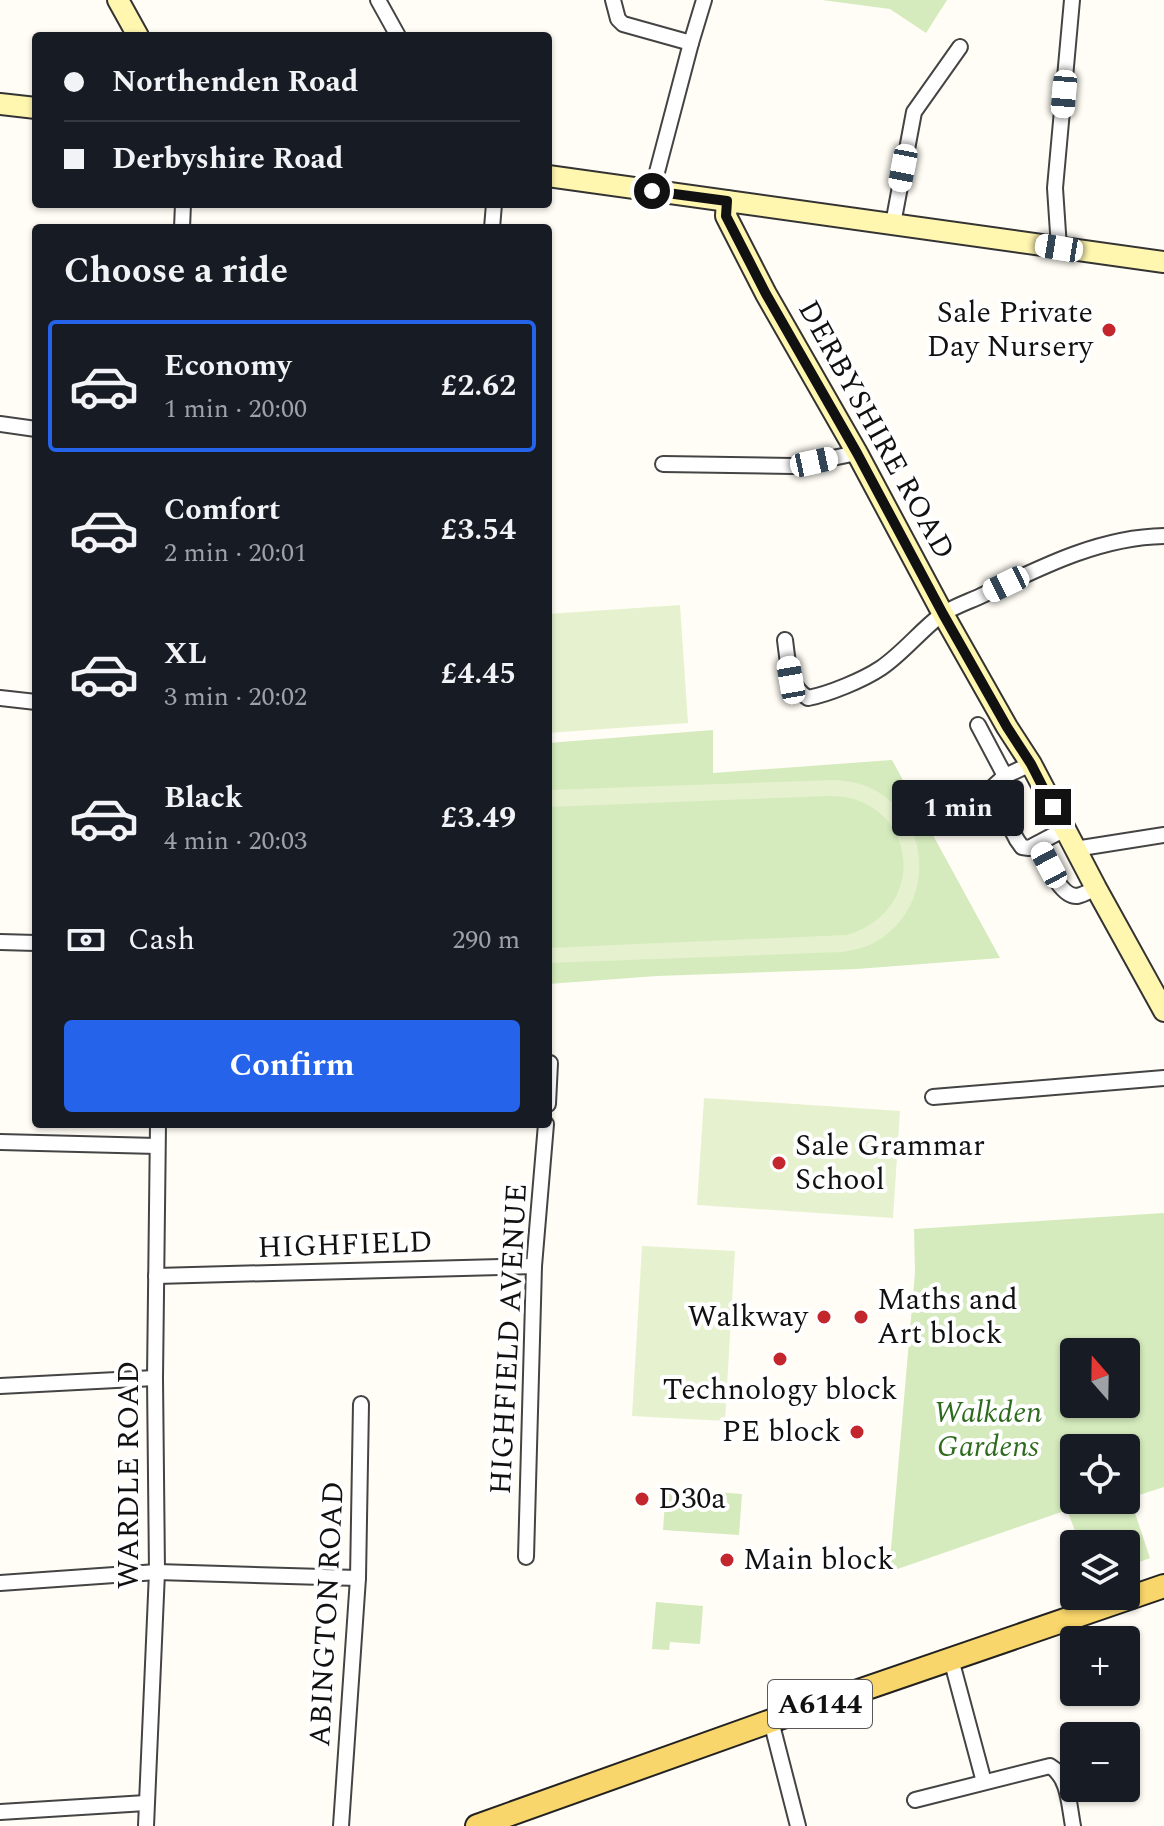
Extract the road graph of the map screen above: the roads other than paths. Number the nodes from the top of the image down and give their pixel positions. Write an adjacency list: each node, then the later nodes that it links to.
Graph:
1 (118, 0): 6 (street)
2 (378, 0): 7 (street)
3 (613, 0): 8 (street)
4 (704, 0): 8 (street)
5 (1072, 0): 16 (street)
6 (136, 32)
7 (396, 32)
8 (691, 43): 13 (street)
9 (960, 47): 15 (street)
10 (0, 104): 11 (street)
11 (32, 108)
12 (552, 177): 13 (street)
13 (652, 191): 14 (street)
14 (727, 201): 15 (street); 20 (street, DERBYSHIRE ROAD)
15 (893, 224): 16 (street)
16 (1059, 248): 17 (street)
17 (1164, 262)
18 (0, 424): 19 (street)
19 (32, 428)
20 (857, 453): 21 (street); 23 (street, DERBYSHIRE ROAD)
21 (663, 464)
22 (1164, 536): 23 (street)
23 (943, 614): 24 (street); 28 (street, DERBYSHIRE ROAD)
24 (785, 640)
25 (0, 698): 26 (street)
26 (32, 702)
27 (978, 725): 29 (street)
28 (1007, 727): 29 (street); 30 (street, DERBYSHIRE ROAD)
29 (986, 739): 31 (street)
30 (1031, 764): 31 (street); 32 (street, DERBYSHIRE ROAD)
31 (1005, 776): 34 (street)
32 (1065, 829): 34 (street); 35 (street, DERBYSHIRE ROAD)
33 (1164, 835): 35 (street)
34 (1037, 844): 36 (street)
35 (1075, 849): 36 (street, DERBYSHIRE ROAD)
36 (1096, 888): 39 (street, DERBYSHIRE ROAD)
37 (0, 942): 38 (street)
38 (32, 943)
39 (1164, 1011)
40 (1164, 1078): 41 (street)
41 (933, 1097)
42 (158, 1128): 45 (street, WARDLE ROAD)
43 (546, 1128): 46 (street, HIGHFIELD AVENUE)
44 (0, 1142): 45 (street)
45 (157, 1146): 47 (street, WARDLE ROAD)
46 (534, 1266): 47 (street, HIGHFIELD); 51 (street, HIGHFIELD AVENUE)
47 (156, 1276): 48 (street, WARDLE ROAD)
48 (155, 1378): 49 (street); 52 (street, WARDLE ROAD)
49 (0, 1386)
50 (361, 1404): 53 (street, ABINGTON ROAD)
51 (526, 1557)
52 (157, 1572): 53 (street); 54 (street); 60 (street, WARDLE ROAD)
53 (358, 1578): 63 (street, ABINGTON ROAD)
54 (0, 1583)
55 (1164, 1586): 56 (main road, A6144)
56 (951, 1659): 57 (main road, A6144); 58 (street)
57 (771, 1721): 64 (main road, A6144); 65 (street)
58 (984, 1782): 59 (street); 66 (street)
59 (915, 1800)
60 (146, 1803): 61 (street); 62 (street, WARDLE ROAD)
61 (0, 1812)
62 (146, 1826)
63 (341, 1826)
64 (477, 1826)
65 (798, 1826)
66 (1073, 1826)

